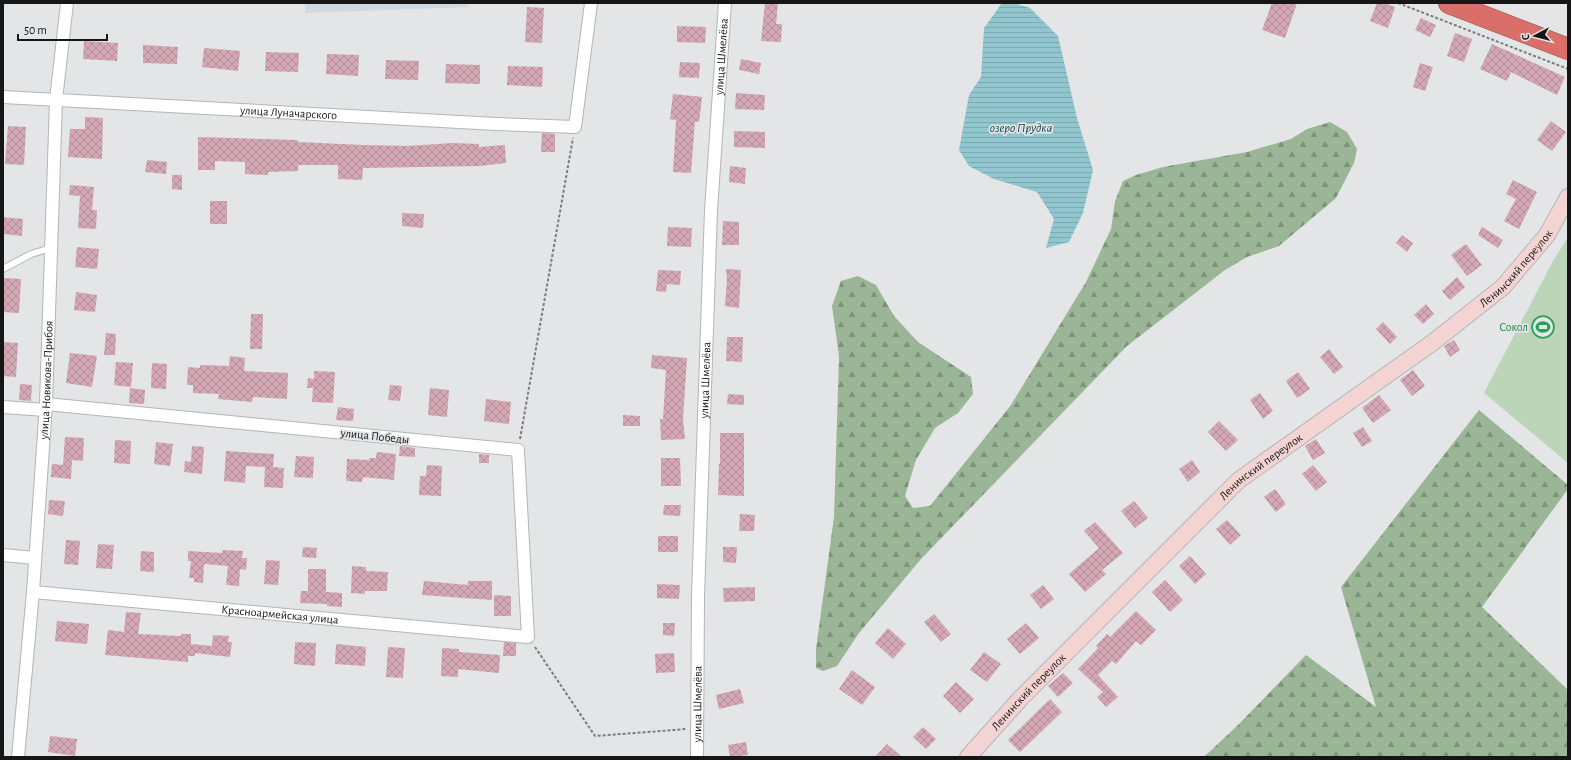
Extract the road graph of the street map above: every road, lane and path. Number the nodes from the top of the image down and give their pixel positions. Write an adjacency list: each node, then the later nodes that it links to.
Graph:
1 (67, 3): 9 (street, улица Новикова-Прибоя)
2 (591, 3): 10 (street)
3 (725, 3): 21 (street, улица Шмелёва)
4 (1398, 3): 7 (path)
5 (1449, 3): 6 (highway)
6 (1568, 49)
7 (1568, 69)
8 (3, 97): 9 (street, улица Луначарского)
9 (56, 100): 10 (street, улица Луначарского); 12 (street, улица Новикова-Прибоя)
10 (575, 127): 16 (path)
11 (1568, 197): 24 (main road, Ленинский переулок)
12 (51, 248): 13 (lane); 15 (street, улица Новикова-Прибоя)
13 (3, 269)
14 (3, 407): 15 (street, улица Победы)
15 (46, 407): 16 (street, улица Победы); 18 (street, улица Новикова-Прибоя)
16 (518, 450): 20 (street)
17 (3, 555): 18 (street)
18 (35, 558): 19 (street, улица Новикова-Прибоя)
19 (33, 592): 20 (street, Красноармейская улица); 22 (street, улица Новикова-Прибоя)
20 (528, 637): 21 (path)
21 (696, 729): 23 (street, улица Шмелёва)
22 (18, 757)
23 (697, 757)
24 (968, 757)

